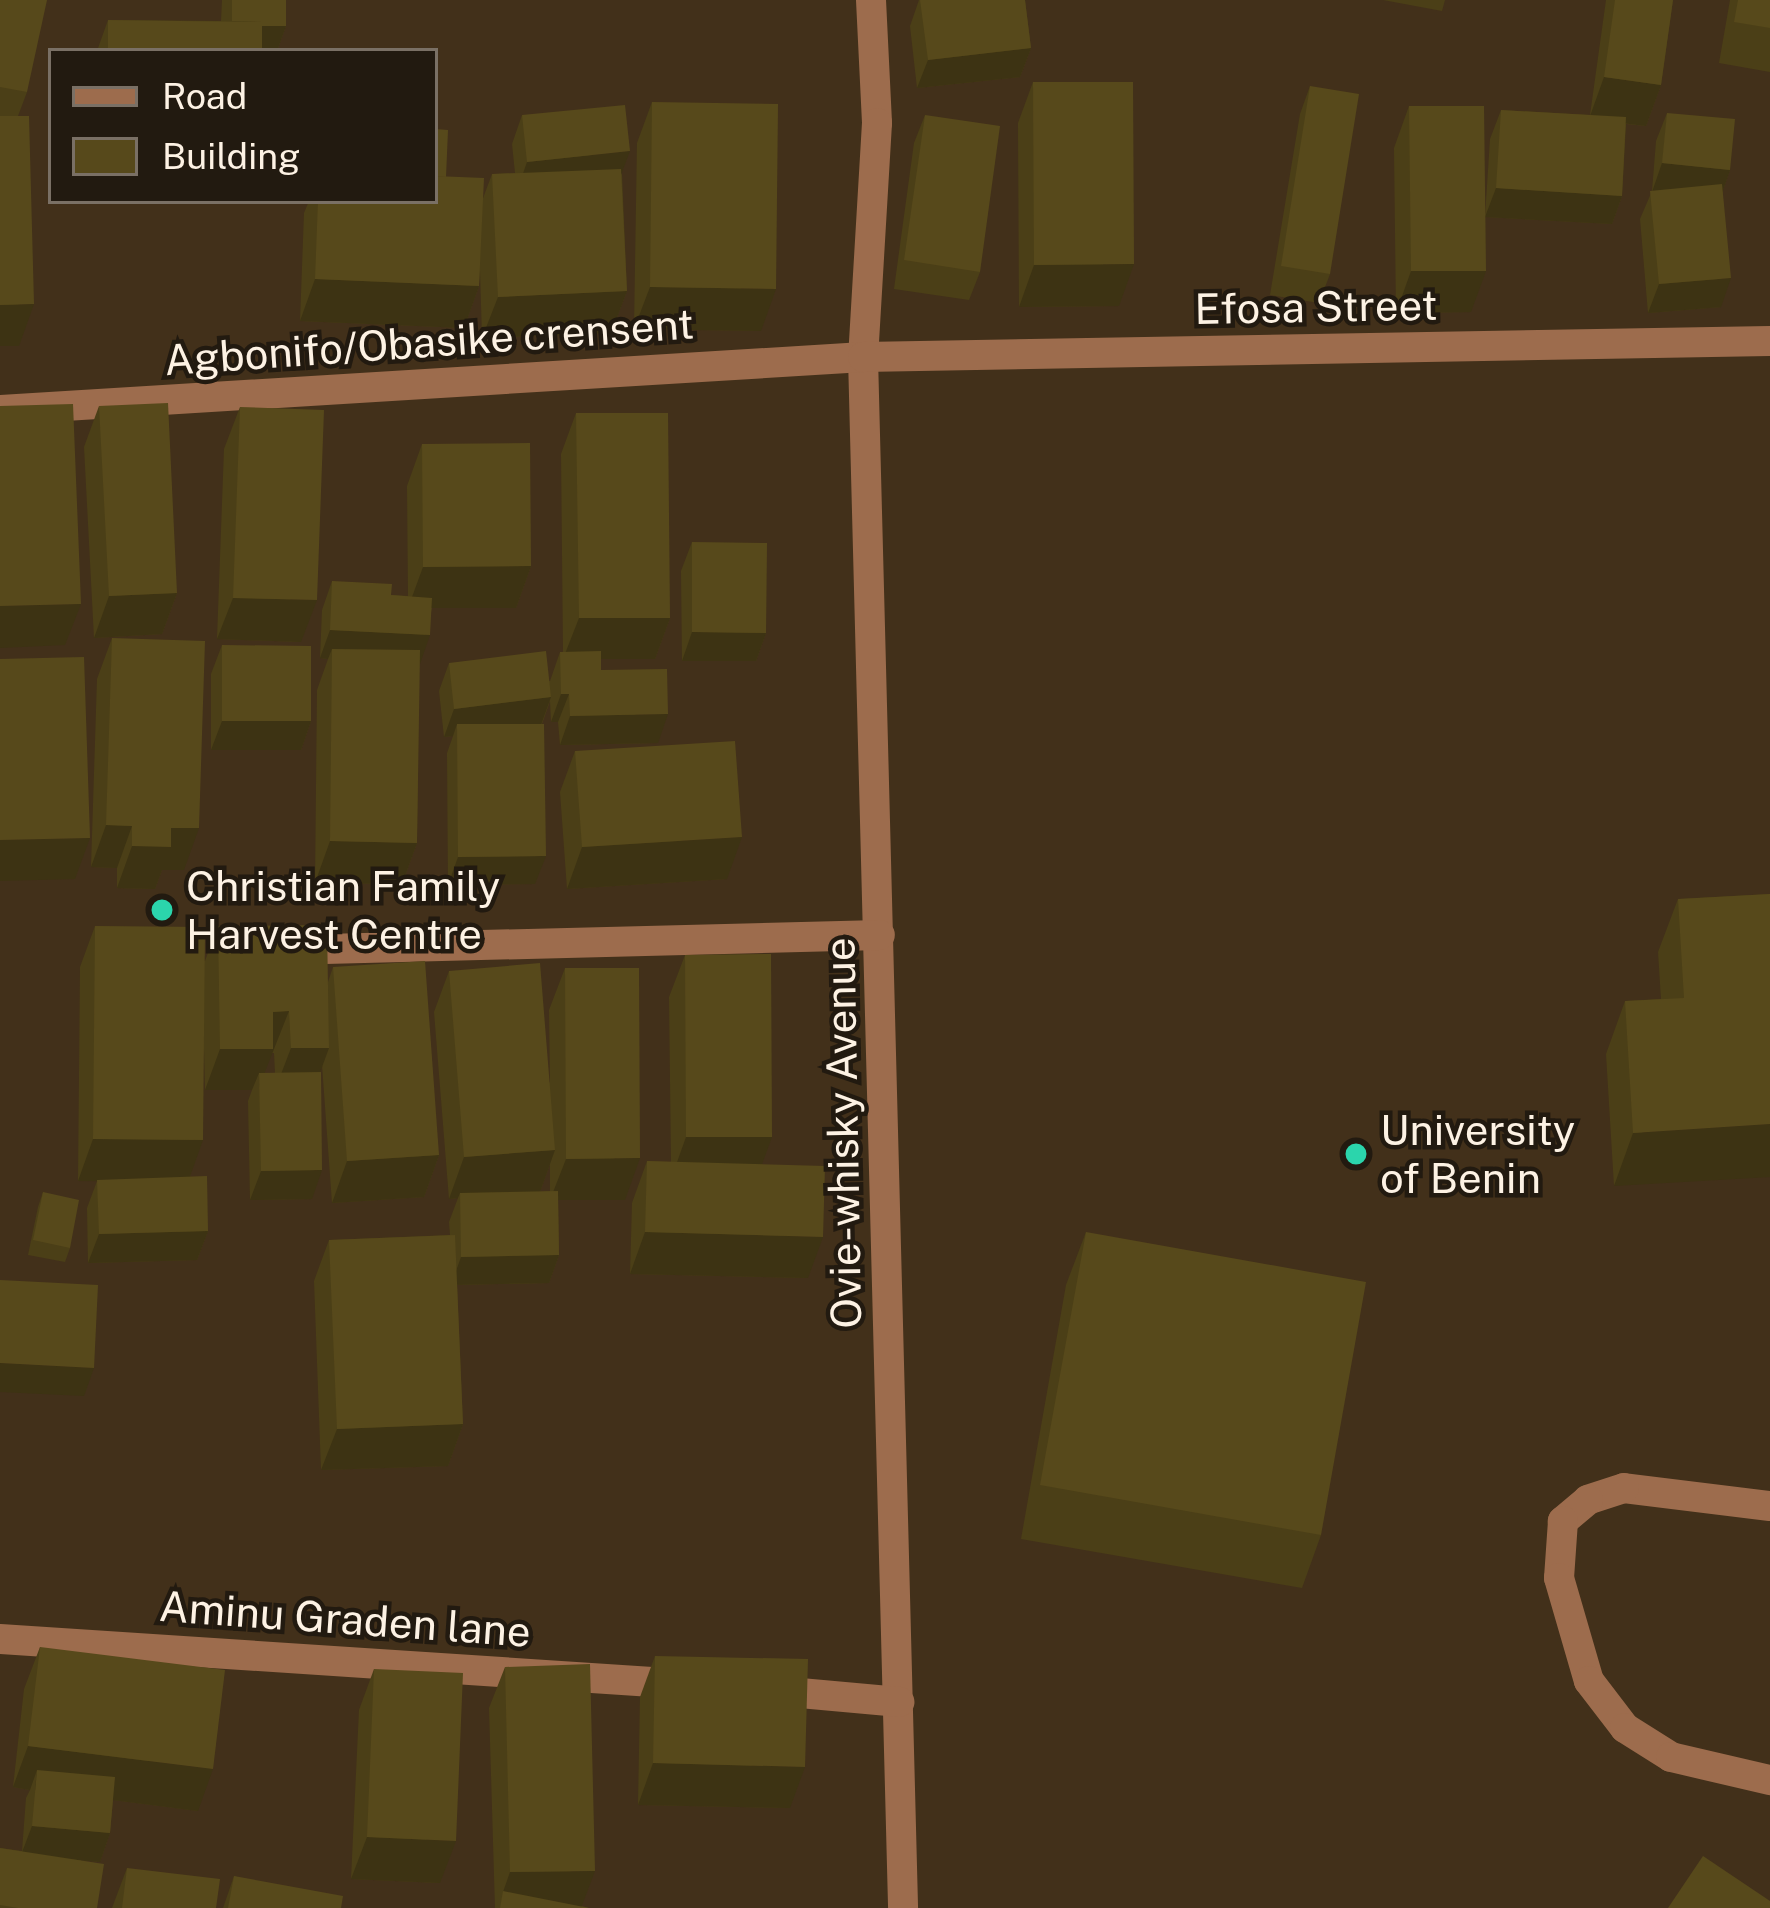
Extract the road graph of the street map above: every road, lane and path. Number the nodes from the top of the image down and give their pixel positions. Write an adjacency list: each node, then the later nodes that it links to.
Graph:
1 (871, 0): 3 (street, Ovie-whisky Avenue)
2 (1770, 341): 3 (street, Efosa Street)
3 (863, 357): 4 (street, Agbonifo/Obasike crensent); 5 (street, Ovie-whisky Avenue)
4 (0, 410)
5 (880, 935): 6 (street); 9 (street, Ovie-whisky Avenue)
6 (262, 951)
7 (1770, 1506): 10 (street)
8 (0, 1639): 9 (street, Aminu Graden lane)
9 (898, 1702): 11 (street, Ovie-whisky Avenue)
10 (1770, 1780)
11 (903, 1908)

